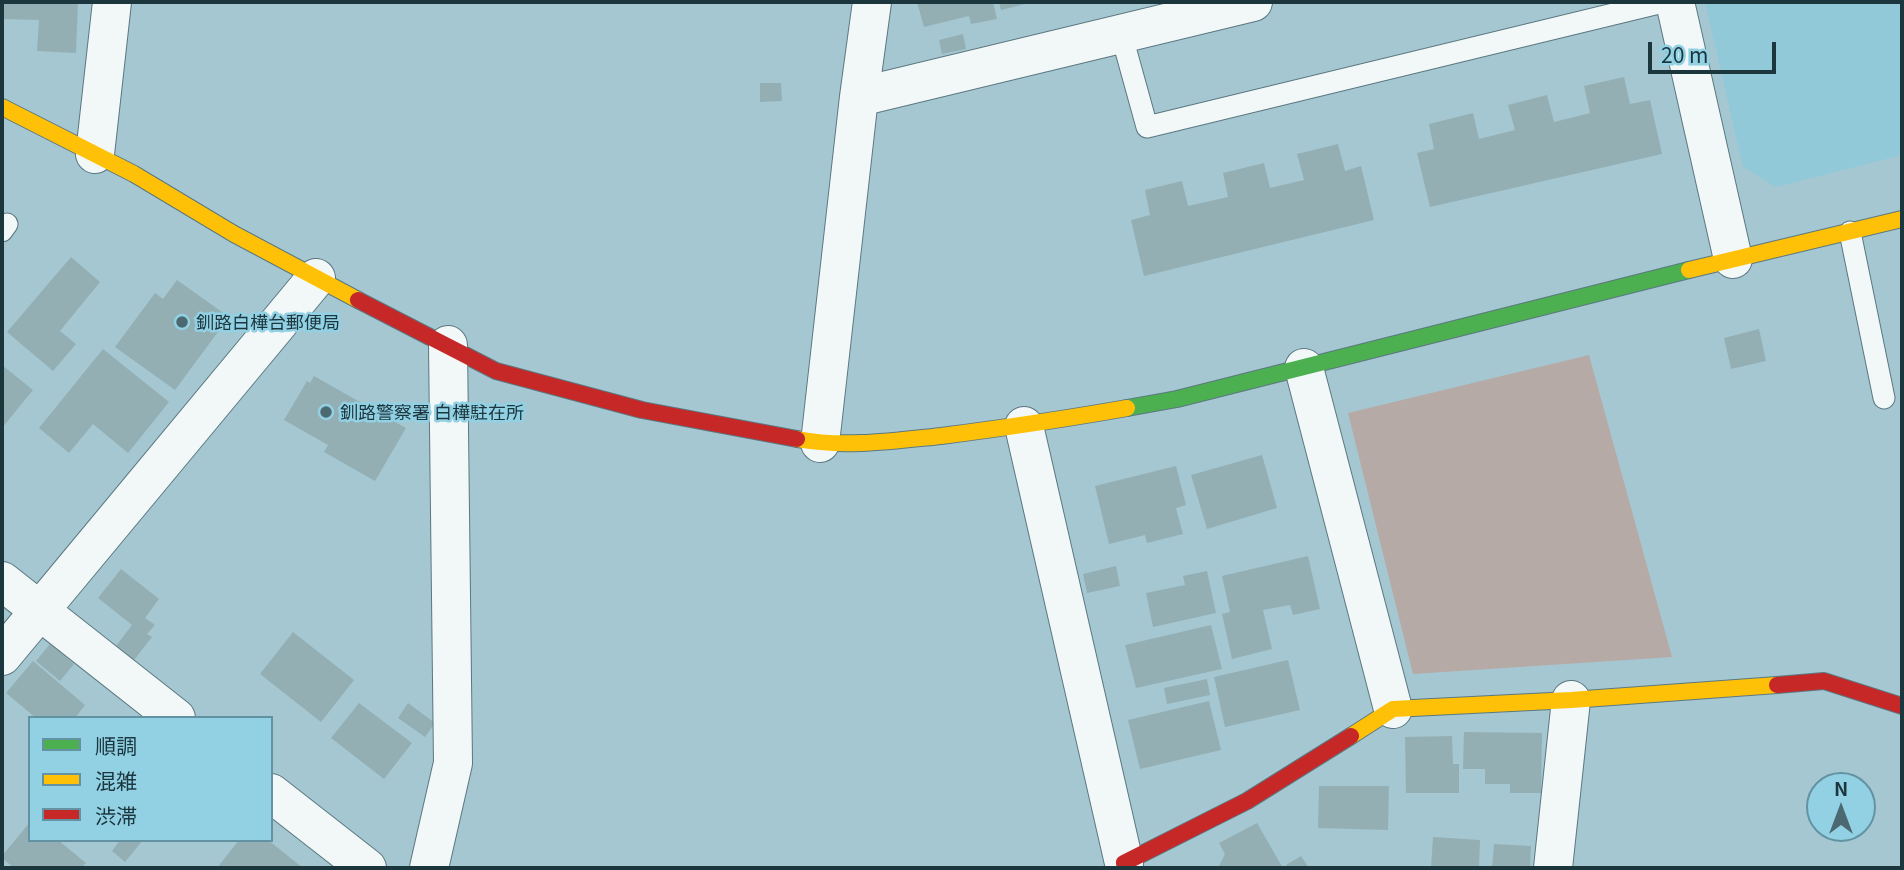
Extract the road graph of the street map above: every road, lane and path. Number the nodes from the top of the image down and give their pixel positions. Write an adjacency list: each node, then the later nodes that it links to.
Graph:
1 (112, 2): 9 (street)
2 (872, 2): 7 (street)
3 (1253, 2): 6 (street)
4 (1663, 2): 6 (lane)
5 (1675, 2): 12 (street)
6 (1118, 17): 7 (street)
7 (859, 97): 18 (street)
8 (2, 107): 9 (street)
9 (95, 154): 13 (street)
10 (1902, 219): 11 (street)
11 (1850, 232): 12 (street); 16 (lane)
12 (1733, 258): 15 (street)
13 (316, 278): 14 (street); 20 (street)
14 (448, 345): 18 (street); 29 (street)
15 (1304, 368): 17 (street); 24 (street)
16 (1884, 398)
17 (1024, 426): 18 (street); 27 (street)
18 (820, 443)
19 (2, 581): 20 (street)
20 (39, 610): 21 (street); 25 (street)
21 (2, 656)
22 (1571, 700): 23 (street); 24 (street); 30 (street)
23 (1902, 706)
24 (1393, 709): 27 (street)
25 (173, 716)
26 (273, 795): 28 (street)
27 (1125, 866)
28 (367, 868)
29 (429, 868)
30 (1553, 868)

